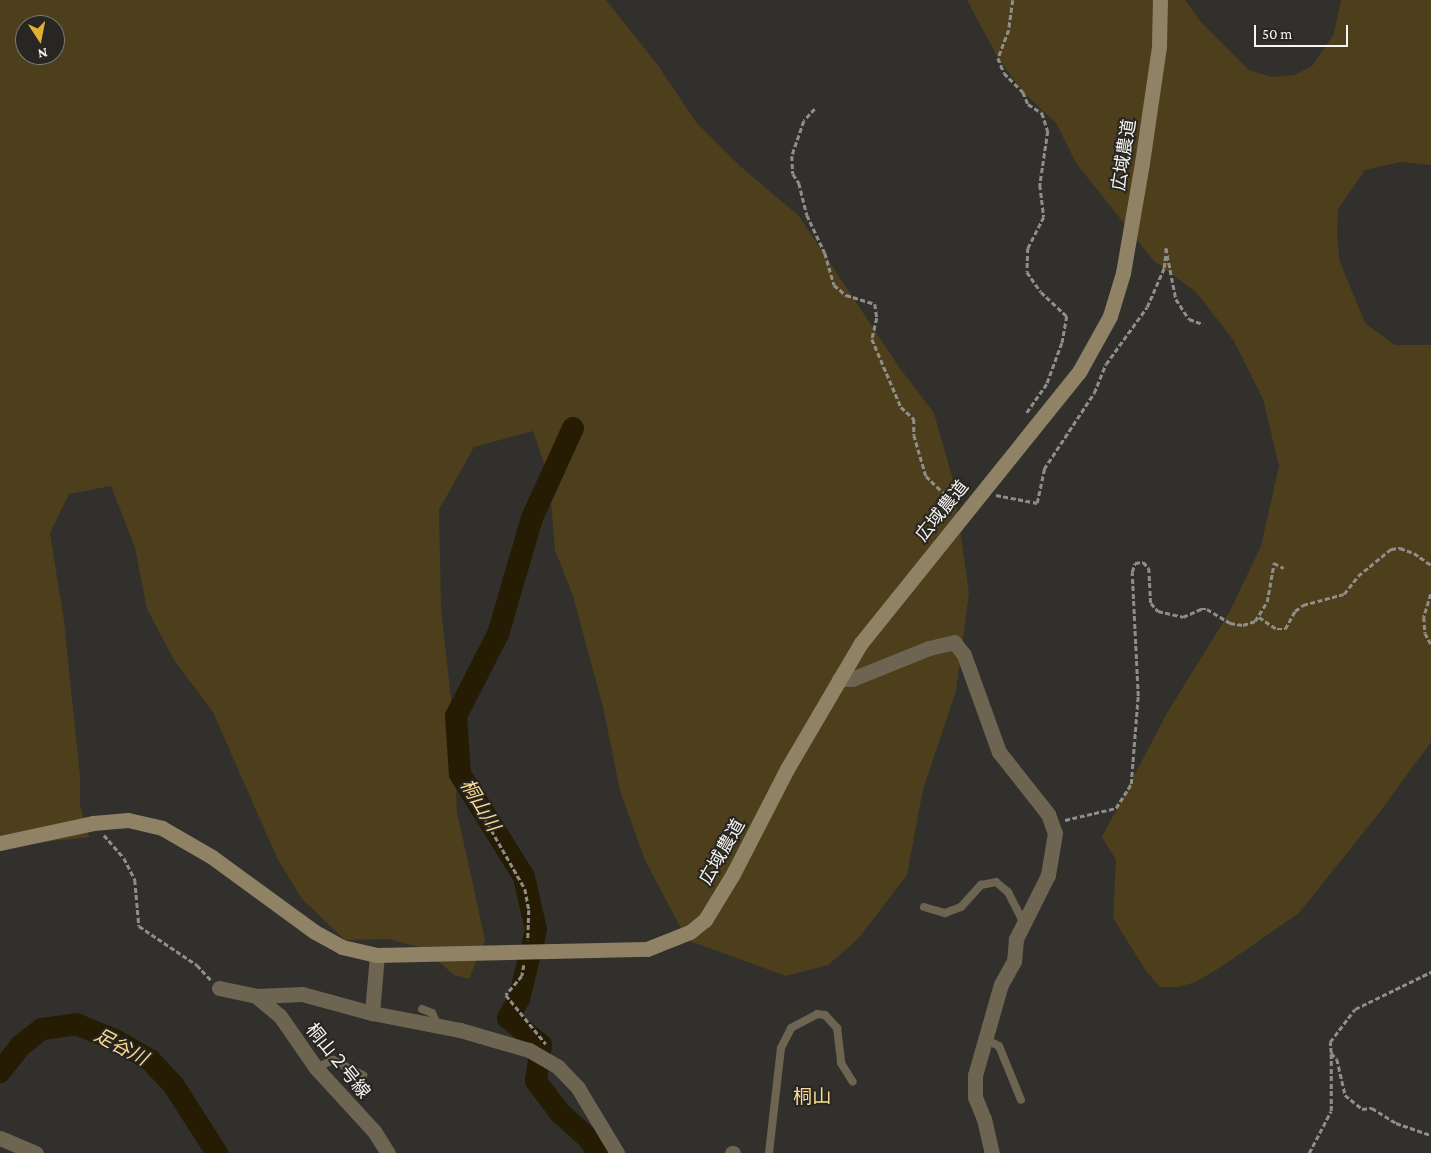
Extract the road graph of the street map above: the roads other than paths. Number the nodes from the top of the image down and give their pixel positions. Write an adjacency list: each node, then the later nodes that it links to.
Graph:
1 (1160, 0): 2 (street, 広域農道)
2 (839, 679): 5 (street); 6 (street, 広域農道)
3 (0, 843): 6 (street, 広域農道)
4 (924, 907): 5 (lane)
5 (1024, 923): 12 (street)
6 (377, 955): 10 (street)
7 (220, 988): 8 (street)
8 (256, 996): 10 (street); 13 (street, 桐山２号線)
9 (422, 1008): 11 (lane)
10 (372, 1013): 11 (street)
11 (438, 1026): 20 (street)
12 (987, 1040): 16 (lane); 22 (street)
13 (316, 1068): 14 (lane); 18 (street, 桐山２号線)
14 (362, 1075)
15 (853, 1082): 21 (lane)
16 (1021, 1100)
17 (0, 1138): 19 (street)
18 (390, 1151)
19 (36, 1153)
20 (617, 1153)
21 (769, 1153)
22 (992, 1153)

